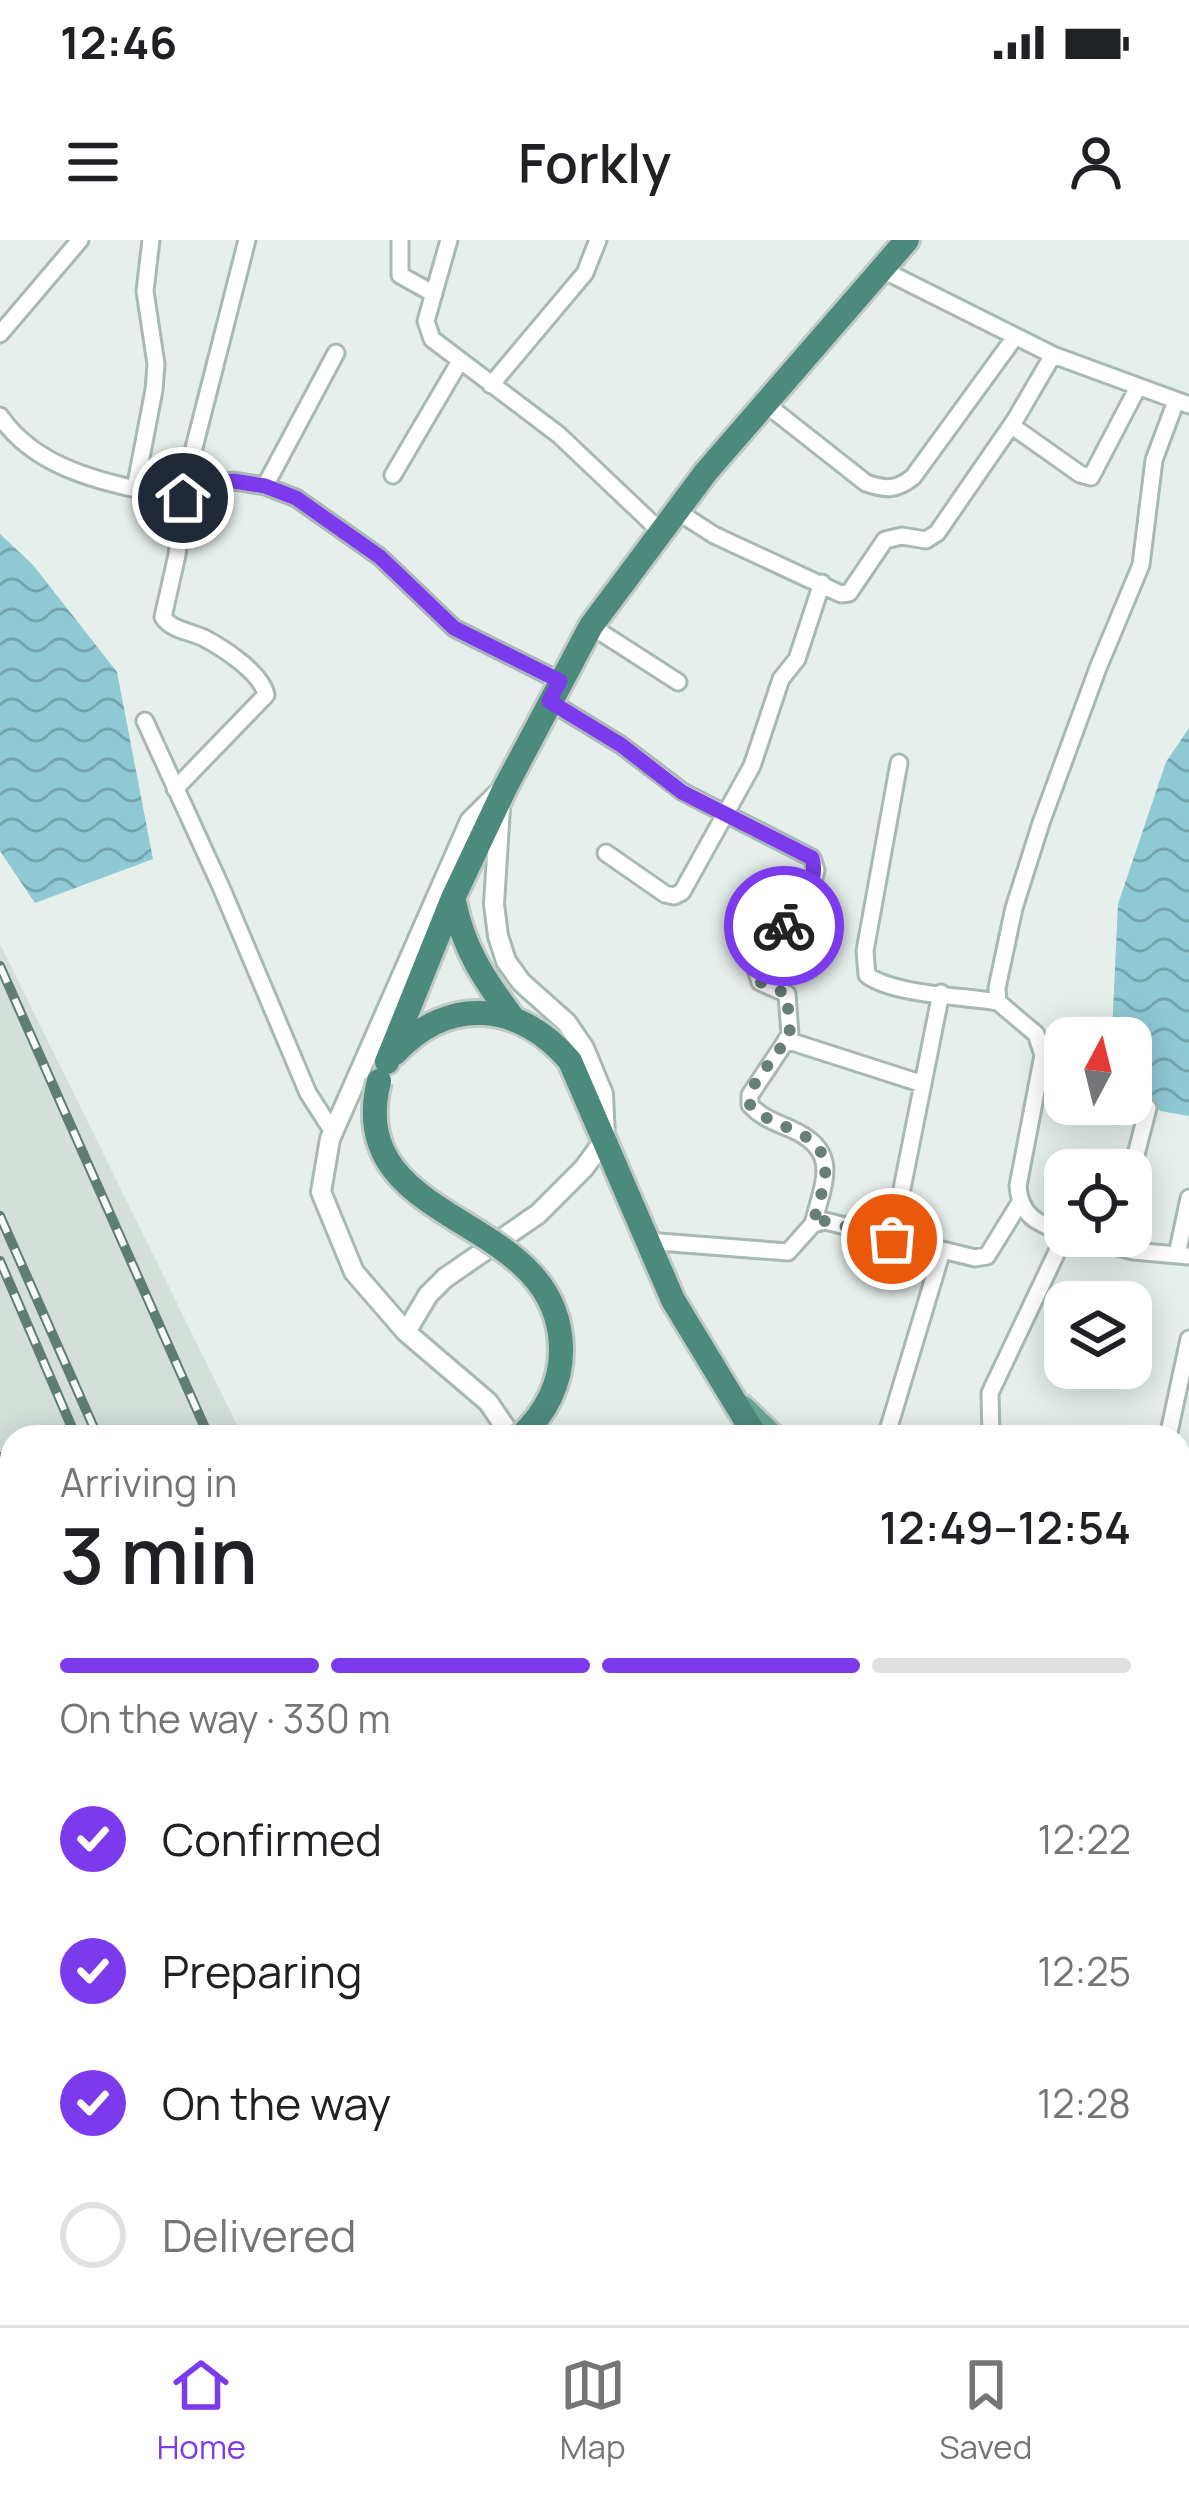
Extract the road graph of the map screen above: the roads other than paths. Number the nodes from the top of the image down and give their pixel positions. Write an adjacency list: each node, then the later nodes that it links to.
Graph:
1 (80, 240): 10 (street)
2 (151, 240): 23 (street)
3 (248, 240): 24 (street)
4 (400, 240): 9 (street)
5 (448, 240): 9 (street)
6 (598, 240): 15 (street)
7 (907, 240): 8 (highway)
8 (883, 270): 11 (street); 18 (highway)
9 (434, 294): 14 (street)
10 (0, 334)
11 (1016, 337): 13 (street); 18 (street)
12 (336, 353): 22 (street)
13 (1053, 355): 16 (street); 20 (street)
14 (460, 362): 15 (street); 21 (street)
15 (490, 385): 25 (street)
16 (1138, 387): 17 (street); 20 (street)
17 (1182, 403): 38 (street)
18 (767, 405): 25 (highway)
19 (0, 416): 23 (street)
20 (1012, 426): 26 (street)
21 (393, 475)
22 (265, 486): 24 (street); 29 (street)
23 (135, 488): 24 (street)
24 (183, 492): 32 (street)
25 (667, 520): 26 (street); 27 (highway)
26 (822, 584): 34 (street)
27 (590, 626): 28 (street); 29 (highway)
28 (678, 682)
29 (554, 691): 33 (highway); 34 (street)
30 (145, 721): 32 (street)
31 (899, 764): 37 (street)
32 (175, 789): 43 (street)
33 (503, 792): 36 (highway); 43 (street); 44 (street)
34 (726, 817): 35 (street); 40 (street)
35 (606, 853)
36 (454, 898): 39 (highway); 41 (highway)
37 (941, 993): 38 (street); 42 (street)
38 (998, 1002): 46 (street)
39 (512, 1017): 41 (highway); 44 (highway)
40 (786, 1040): 42 (street); 47 (street)
41 (383, 1071): 59 (highway, bridge)
42 (923, 1084): 49 (street)
43 (333, 1132): 55 (street)
44 (605, 1139): 50 (highway); 55 (street)
45 (1189, 1198): 53 (street)
46 (1019, 1204): 48 (street); 52 (street)
47 (813, 1224): 49 (street); 50 (street)
48 (1044, 1224)
49 (892, 1239): 52 (street)
50 (646, 1240): 57 (highway)
51 (1152, 1249): 53 (street)
52 (942, 1252): 62 (street)
53 (1183, 1255)
54 (1054, 1257): 63 (street)
55 (406, 1332): 58 (street)
56 (1189, 1339): 64 (street)
57 (728, 1394): 60 (highway); 61 (main road)
58 (506, 1425)
59 (529, 1425)
60 (748, 1425)
61 (760, 1425)
62 (890, 1425)
63 (991, 1425)
64 (1171, 1425)

